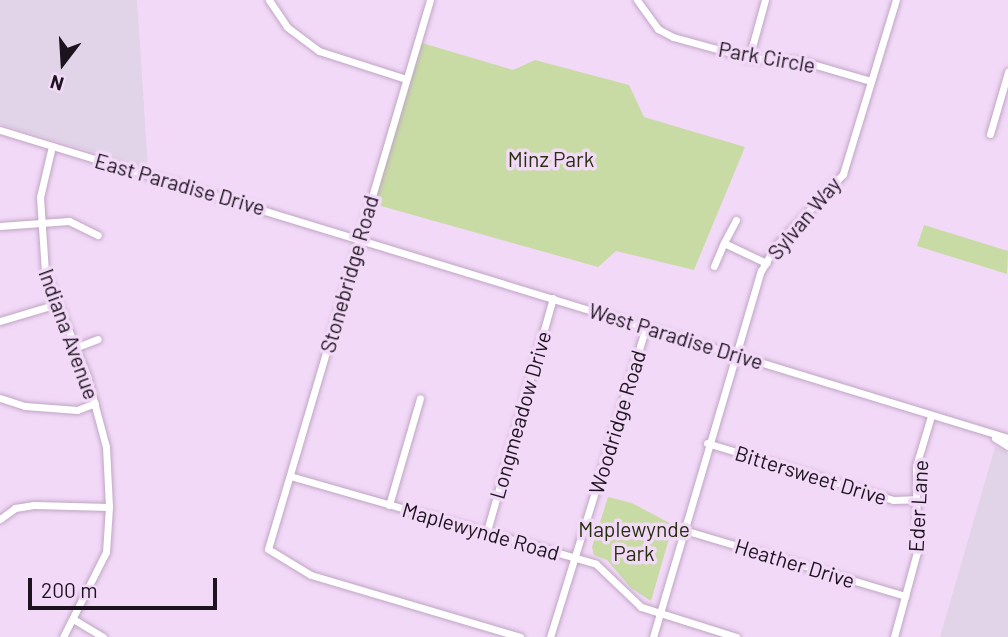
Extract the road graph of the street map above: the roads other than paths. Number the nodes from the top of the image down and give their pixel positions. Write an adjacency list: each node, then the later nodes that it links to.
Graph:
1 (268, 0): 8 (street)
2 (430, 0): 8 (street, Stonebridge Road)
3 (637, 0): 6 (street, Park Circle)
4 (765, 0): 6 (street)
5 (896, 0): 9 (street, Sylvan Way)
6 (748, 58): 9 (street, Park Circle)
7 (1008, 72): 11 (street)
8 (406, 79): 17 (street, Stonebridge Road)
9 (871, 81): 19 (street, Sylvan Way)
10 (0, 130): 12 (street, East Paradise Drive)
11 (990, 134)
12 (51, 146): 14 (street, Indiana Avenue); 17 (street, East Paradise Drive)
13 (736, 220): 18 (street)
14 (39, 222): 15 (street); 16 (street); 22 (street, Indiana Avenue)
15 (0, 226)
16 (98, 235)
17 (360, 237): 21 (street, West Paradise Drive); 36 (street, Stonebridge Road)
18 (724, 243): 19 (street); 20 (street)
19 (766, 263): 27 (street, Sylvan Way)
20 (714, 266)
21 (553, 298): 24 (street, West Paradise Drive); 42 (street, Longmeadow Drive)
22 (57, 304): 23 (street); 26 (street, Indiana Avenue)
23 (0, 321)
24 (646, 326): 27 (street, West Paradise Drive); 43 (street, Woodridge Road)
25 (98, 339): 26 (street)
26 (77, 347): 30 (street, Indiana Avenue)
27 (734, 354): 31 (street, West Paradise Drive); 34 (street, Sylvan Way)
28 (0, 398): 30 (street)
29 (420, 398): 38 (street)
30 (94, 403): 39 (street, Indiana Avenue)
31 (931, 416): 32 (street, West Paradise Drive); 37 (street, Eder Lane)
32 (992, 436): 33 (street, West Paradise Drive); 35 (street, West Paradise Drive)
33 (1008, 438)
34 (707, 443): 37 (street, Bittersweet Drive); 41 (street, Sylvan Way)
35 (1008, 446)
36 (290, 476): 38 (street, Maplewynde Road); 49 (street, Stonebridge Road)
37 (916, 499): 44 (street, Eder Lane)
38 (389, 505): 42 (street, Maplewynde Road)
39 (109, 507): 40 (street); 46 (street, Indiana Avenue)
40 (0, 519)
41 (684, 530): 44 (street, Heather Drive); 45 (street, Sylvan Way)
42 (487, 531): 43 (street, Maplewynde Road)
43 (576, 559): 45 (street, Maplewynde Road); 50 (street, Woodridge Road)
44 (905, 596): 53 (street, Eder Lane)
45 (660, 615): 51 (street, Sylvan Way); 52 (street, Maplewynde Road)
46 (73, 619): 47 (street, Indiana Avenue); 48 (street)
47 (63, 637)
48 (103, 637)
49 (520, 637)
50 (550, 637)
51 (653, 637)
52 (736, 637)
53 (894, 637)

